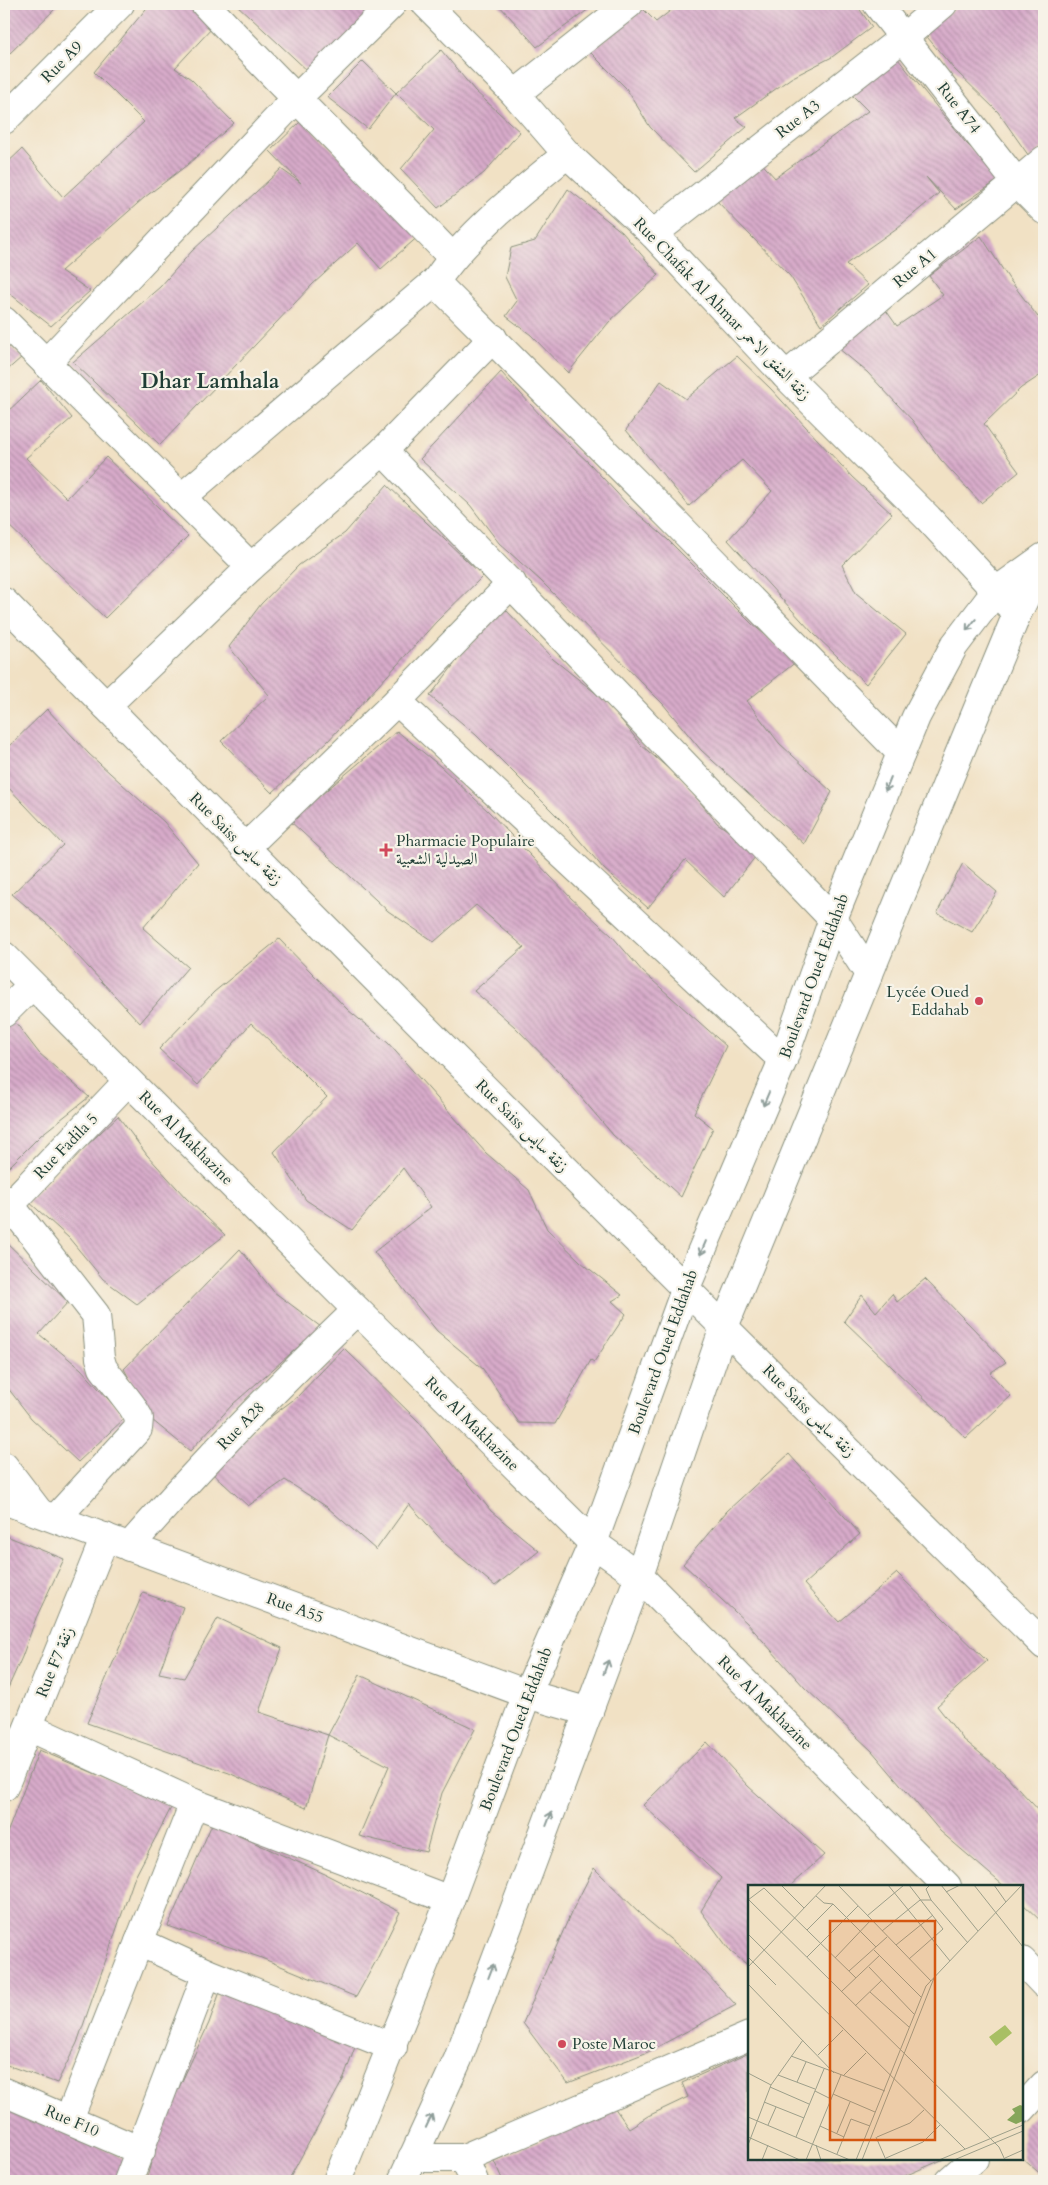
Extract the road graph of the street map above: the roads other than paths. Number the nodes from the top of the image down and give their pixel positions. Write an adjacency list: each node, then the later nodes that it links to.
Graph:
1 (120, 4): 11 (street, Rue A9)
2 (205, 4): 10 (street)
3 (392, 4): 10 (street)
4 (426, 4): 9 (street, Rue Chafak Al Ahmar زنقة الشفق الاحمر)
5 (629, 4): 9 (street)
6 (876, 4): 8 (street, Rue A74)
7 (943, 4): 8 (street, Rue A3)
8 (904, 37): 14 (street, Rue A74); 16 (street, Rue A3)
9 (516, 94): 12 (street, Rue Chafak Al Ahmar زنقة الشفق الاحمر)
10 (295, 100): 17 (street); 21 (street)
11 (4, 120)
12 (567, 154): 16 (street, Rue Chafak Al Ahmar زنقة الشفق الاحمر); 17 (street)
13 (1044, 160): 14 (street, Rue A1)
14 (1017, 184): 15 (street, Rue A74); 22 (street, Rue A1)
15 (1044, 210)
16 (653, 234): 22 (street, Rue Chafak Al Ahmar زنقة الشفق الاحمر)
17 (452, 257): 18 (street)
18 (435, 282): 20 (street); 24 (street)
19 (4, 321): 21 (street)
20 (493, 338): 23 (street); 33 (street)
21 (46, 363): 24 (street)
22 (786, 376): 28 (street, Rue Chafak Al Ahmar زنقة الشفق الاحمر)
23 (383, 451): 26 (street); 27 (street)
24 (181, 498): 26 (street)
25 (1044, 558): 28 (street, Boulevard Oued Eddahab); 30 (street, Boulevard Oued Eddahab)
26 (251, 567): 32 (street)
27 (512, 583): 31 (street); 35 (street)
28 (995, 592): 30 (street, Rue Chafak Al Ahmar زنقة الشفق الاحمر); 33 (street, Boulevard Oued Eddahab, one-way to 33)
29 (4, 602): 32 (street, Rue Saiss زنقة سايس)
30 (1018, 614): 37 (street, Boulevard Oued Eddahab)
31 (396, 701): 34 (street); 40 (street)
32 (106, 706): 34 (street, Rue Saiss زنقة سايس)
33 (901, 753): 35 (street, Boulevard Oued Eddahab, one-way to 35)
34 (245, 848): 43 (street, Rue Saiss زنقة سايس)
35 (833, 919): 37 (street); 40 (street, Boulevard Oued Eddahab)
36 (4, 956): 38 (street, Rue Al Makhazine)
37 (869, 974): 45 (street, Boulevard Oued Eddahab)
38 (32, 985): 39 (street); 41 (street, Rue Al Makhazine)
39 (4, 1013)
40 (783, 1060): 43 (street, Boulevard Oued Eddahab, one-way to 43)
41 (128, 1081): 42 (street, Rue Fadila 5); 44 (street, Rue Al Makhazine)
42 (7, 1208): 48 (street)
43 (685, 1290): 45 (street, Rue Saiss زنقة سايس); 50 (street, Boulevard Oued Eddahab)
44 (357, 1310): 49 (street, Rue A28); 50 (street, Rue Al Makhazine)
45 (724, 1328): 51 (street, Boulevard Oued Eddahab); 52 (street, Rue Saiss زنقة سايس)
46 (4, 1466): 48 (street)
47 (4, 1500): 48 (street, Rue A55)
48 (48, 1515): 49 (street, Rue A55)
49 (117, 1542): 53 (street, Rue A55); 55 (street, Rue F7 زنقة)
50 (593, 1543): 51 (street, Rue Al Makhazine); 53 (street, Boulevard Oued Eddahab)
51 (640, 1576): 54 (street, Boulevard Oued Eddahab, one-way to 51); 58 (street, Rue Al Makhazine)
52 (1044, 1645)
53 (527, 1694): 54 (street, Rue A55); 59 (street, Boulevard Oued Eddahab)
54 (589, 1712): 72 (street, Boulevard Oued Eddahab, one-way to 54)
55 (29, 1726): 56 (street, Rue F7 زنقة); 57 (street)
56 (6, 1776)
57 (194, 1803): 59 (street); 60 (street)
58 (941, 1884)
59 (450, 1900): 65 (street, Boulevard Oued Eddahab)
60 (138, 1942): 62 (street); 69 (street)
61 (1023, 1962): 63 (street)
62 (207, 1973): 65 (street); 70 (street)
63 (1044, 1984)
64 (748, 2036): 73 (street)
65 (392, 2047): 75 (street, Boulevard Oued Eddahab)
66 (1044, 2085): 68 (street)
67 (4, 2092): 69 (street, Rue F10)
68 (1023, 2108)
69 (69, 2119): 70 (street, Rue F10)
70 (140, 2150): 74 (street)
71 (973, 2160): 76 (street)
72 (407, 2170): 73 (street)
73 (469, 2170)
74 (128, 2181)
75 (336, 2181)
76 (949, 2181)

